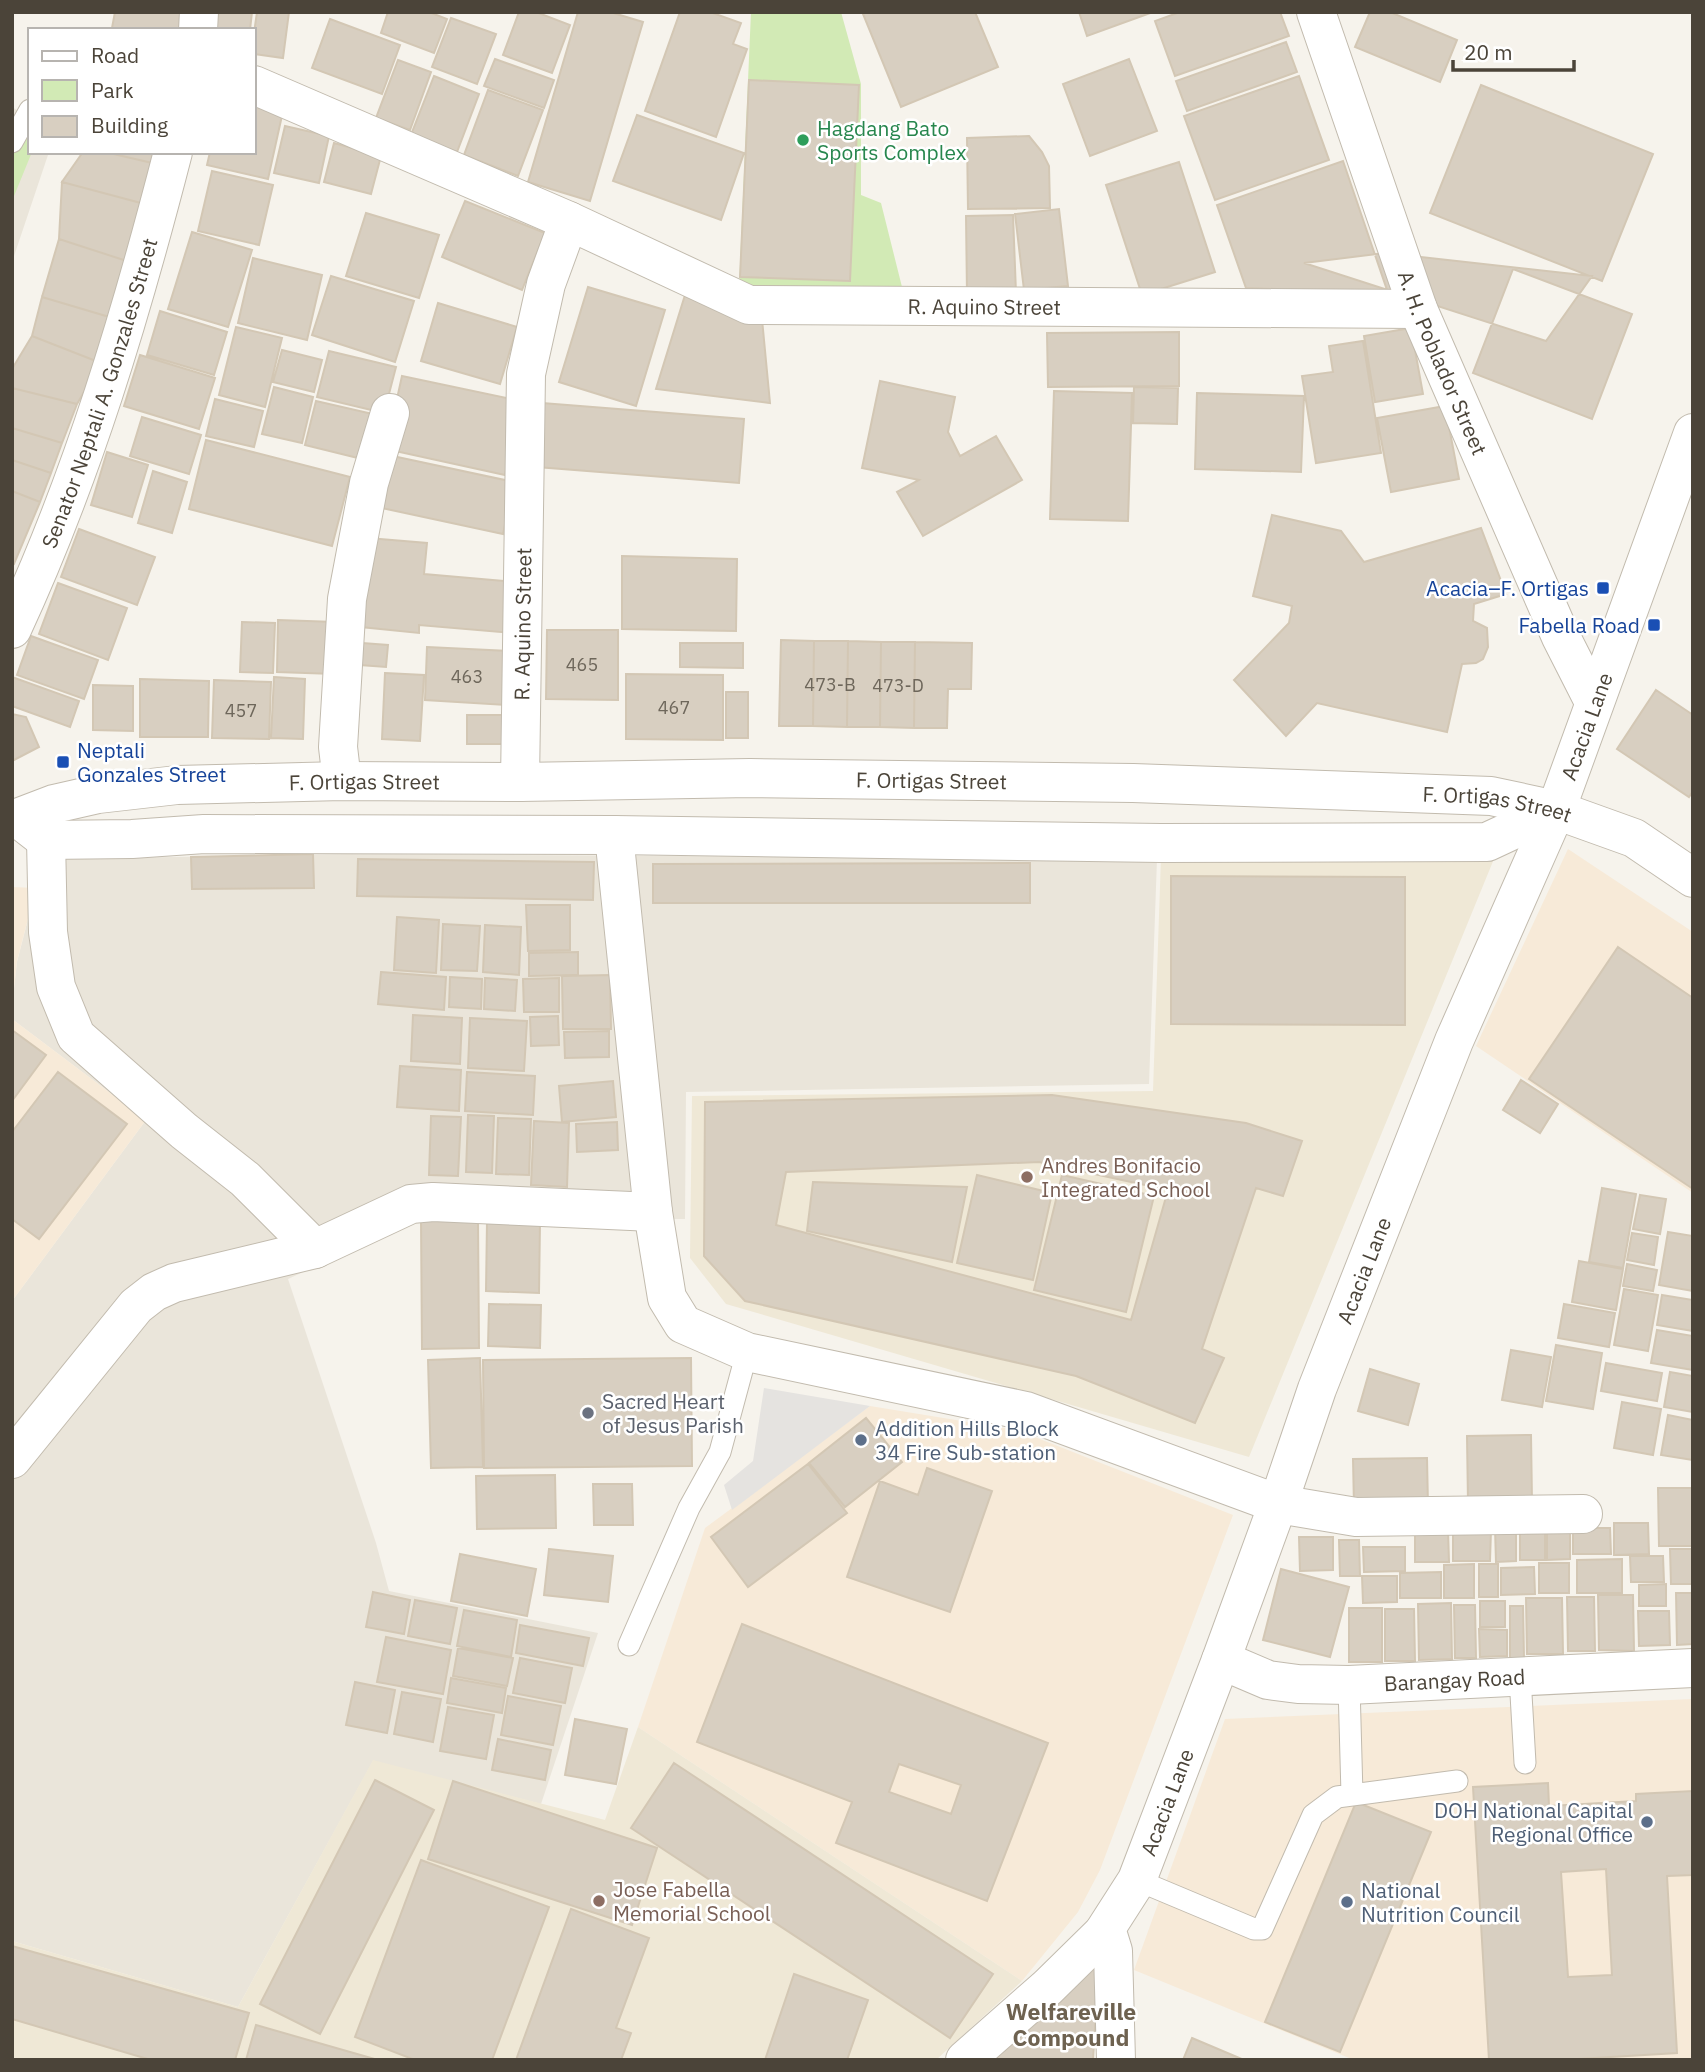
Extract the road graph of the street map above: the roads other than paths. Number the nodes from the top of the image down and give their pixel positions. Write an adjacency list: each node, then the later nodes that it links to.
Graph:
1 (1316, 12): 7 (street, A. H. Poblador Street)
2 (256, 86): 6 (street, R. Aquino Street)
3 (28, 114): 4 (lane)
4 (12, 142)
5 (172, 154): 10 (street, Senator Neptali A. Gonzales Street)
6 (569, 221): 7 (street, R. Aquino Street); 13 (street, R. Aquino Street)
7 (1418, 309): 11 (street, A. H. Poblador Street)
8 (390, 413): 12 (street)
9 (1693, 433): 11 (street, Acacia Lane)
10 (12, 629)
11 (1594, 702): 15 (street, Acacia Lane)
12 (342, 782): 13 (street, F. Ortigas Street); 16 (street, F. Ortigas Street)
13 (520, 782): 14 (street, F. Ortigas Street)
14 (1491, 796): 15 (street, F. Ortigas Street); 18 (street)
15 (1556, 810): 18 (street, F. Ortigas Street); 19 (street); 24 (street, Acacia Lane)
16 (30, 822): 17 (street, F. Ortigas Street); 21 (street)
17 (614, 835): 18 (street, F. Ortigas Street); 20 (street)
18 (1487, 842)
19 (1693, 878)
20 (653, 1212): 21 (street); 22 (street)
21 (315, 1249): 23 (street)
22 (747, 1352): 24 (street); 26 (lane)
23 (12, 1459)
24 (1278, 1504): 25 (street); 27 (street, Acacia Lane)
25 (1583, 1514)
26 (629, 1645)
27 (1221, 1660): 30 (street, Barangay Road); 34 (street, Acacia Lane)
28 (1693, 1668): 29 (street, Barangay Road)
29 (1520, 1677): 30 (street, Barangay Road); 31 (lane)
30 (1349, 1685): 33 (lane)
31 (1525, 1763)
32 (1457, 1781): 33 (lane)
33 (1352, 1795): 34 (lane)
34 (1137, 1880): 35 (street, Acacia Lane)
35 (1103, 1933): 36 (street, Acacia Lane); 37 (street)
36 (965, 2060)
37 (1116, 2060)

